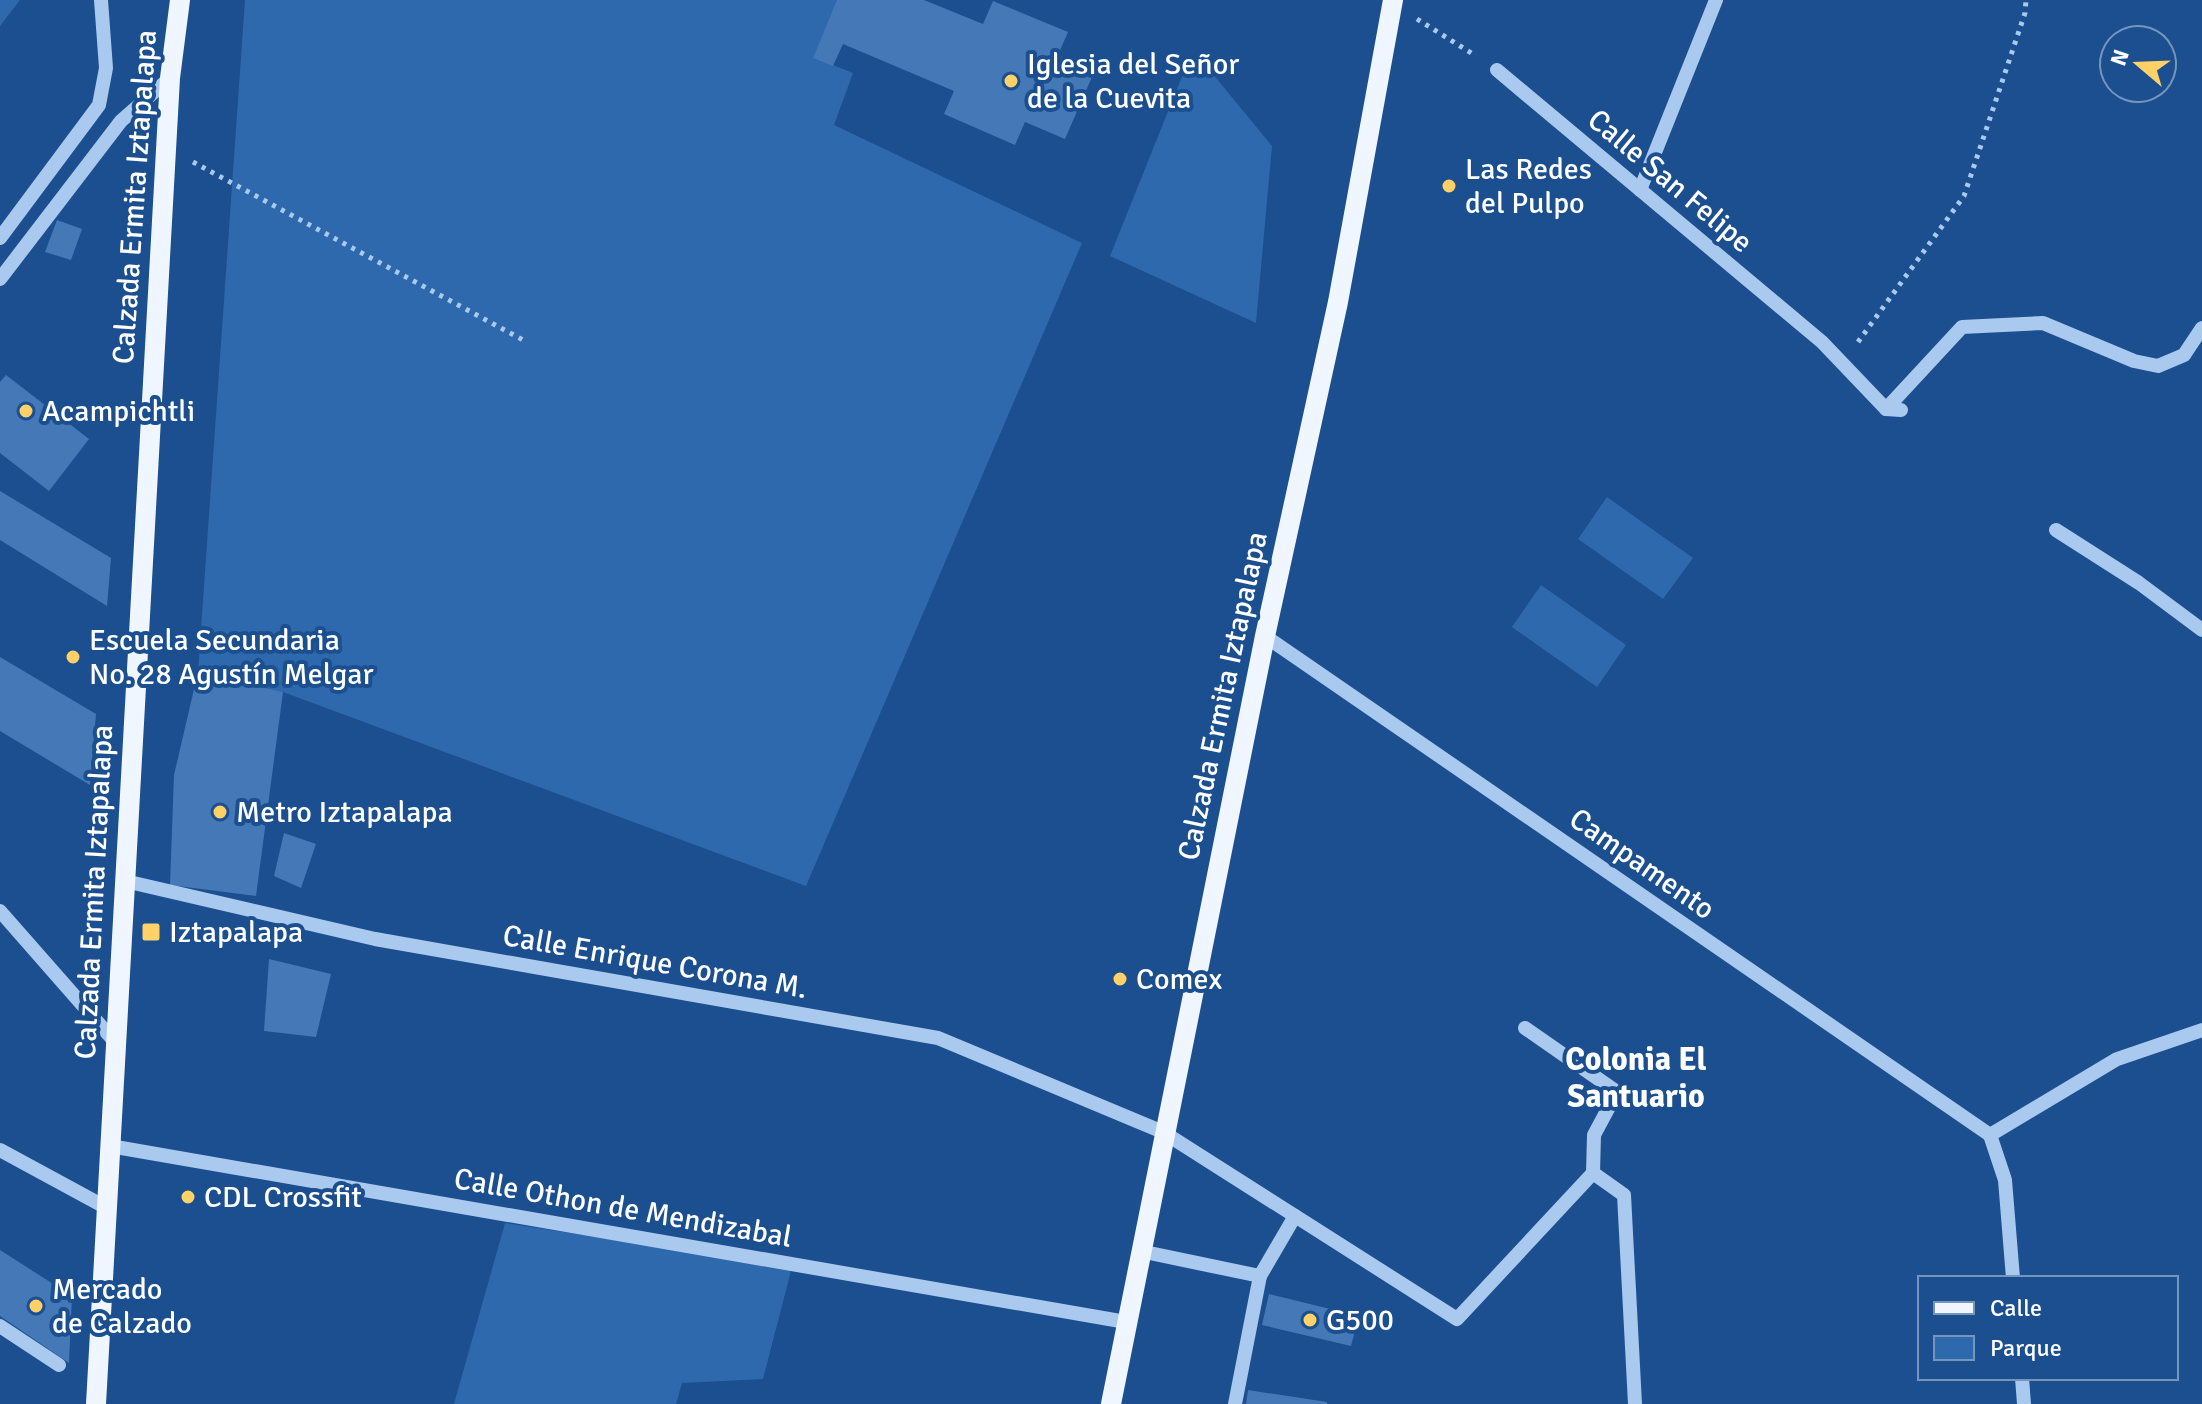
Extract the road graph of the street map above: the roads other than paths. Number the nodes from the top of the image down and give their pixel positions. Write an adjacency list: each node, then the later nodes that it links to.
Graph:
1 (101, 0): 8 (street)
2 (180, 0): 6 (main road, Calzada Ermita Iztapalapa)
3 (1716, 0): 7 (street)
4 (1393, 2): 13 (main road, Calzada Ermita Iztapalapa)
5 (1497, 70): 7 (street, Calle San Felipe)
6 (170, 78): 9 (street); 14 (main road, Calzada Ermita Iztapalapa)
7 (1640, 190): 10 (street, Calle San Felipe)
8 (0, 238)
9 (0, 279)
10 (2202, 328)
11 (2056, 530): 12 (street)
12 (2202, 630)
13 (1265, 636): 19 (main road, Calzada Ermita Iztapalapa); 20 (street, Campamento)
14 (125, 881): 18 (main road, Calzada Ermita Iztapalapa); 19 (street, Calle Enrique Corona M.)
15 (0, 911): 18 (street)
16 (1525, 1028): 23 (street)
17 (2202, 1030): 20 (street)
18 (115, 1042): 21 (main road, Calzada Ermita Iztapalapa)
19 (1163, 1132): 25 (street, Calle Enrique Corona M.); 26 (main road, Calzada Ermita Iztapalapa)
20 (1990, 1135): 28 (street)
21 (110, 1146): 24 (main road, Calzada Ermita Iztapalapa); 29 (street, Calle Othon de Mendizabal)
22 (0, 1150): 24 (street)
23 (1593, 1173): 25 (street, Calle Enrique Corona M.); 36 (street)
24 (107, 1208): 33 (main road, Calzada Ermita Iztapalapa)
25 (1295, 1216): 27 (street)
26 (1140, 1251): 27 (street); 29 (main road, Calzada Ermita Iztapalapa)
27 (1260, 1276): 35 (street)
28 (2013, 1276)
29 (1126, 1322): 34 (main road, Calzada Ermita Iztapalapa)
30 (0, 1326): 31 (street)
31 (59, 1365)
32 (2022, 1380): 37 (street)
33 (96, 1404)
34 (1111, 1404)
35 (1235, 1404)
36 (1635, 1404)
37 (2024, 1404)

